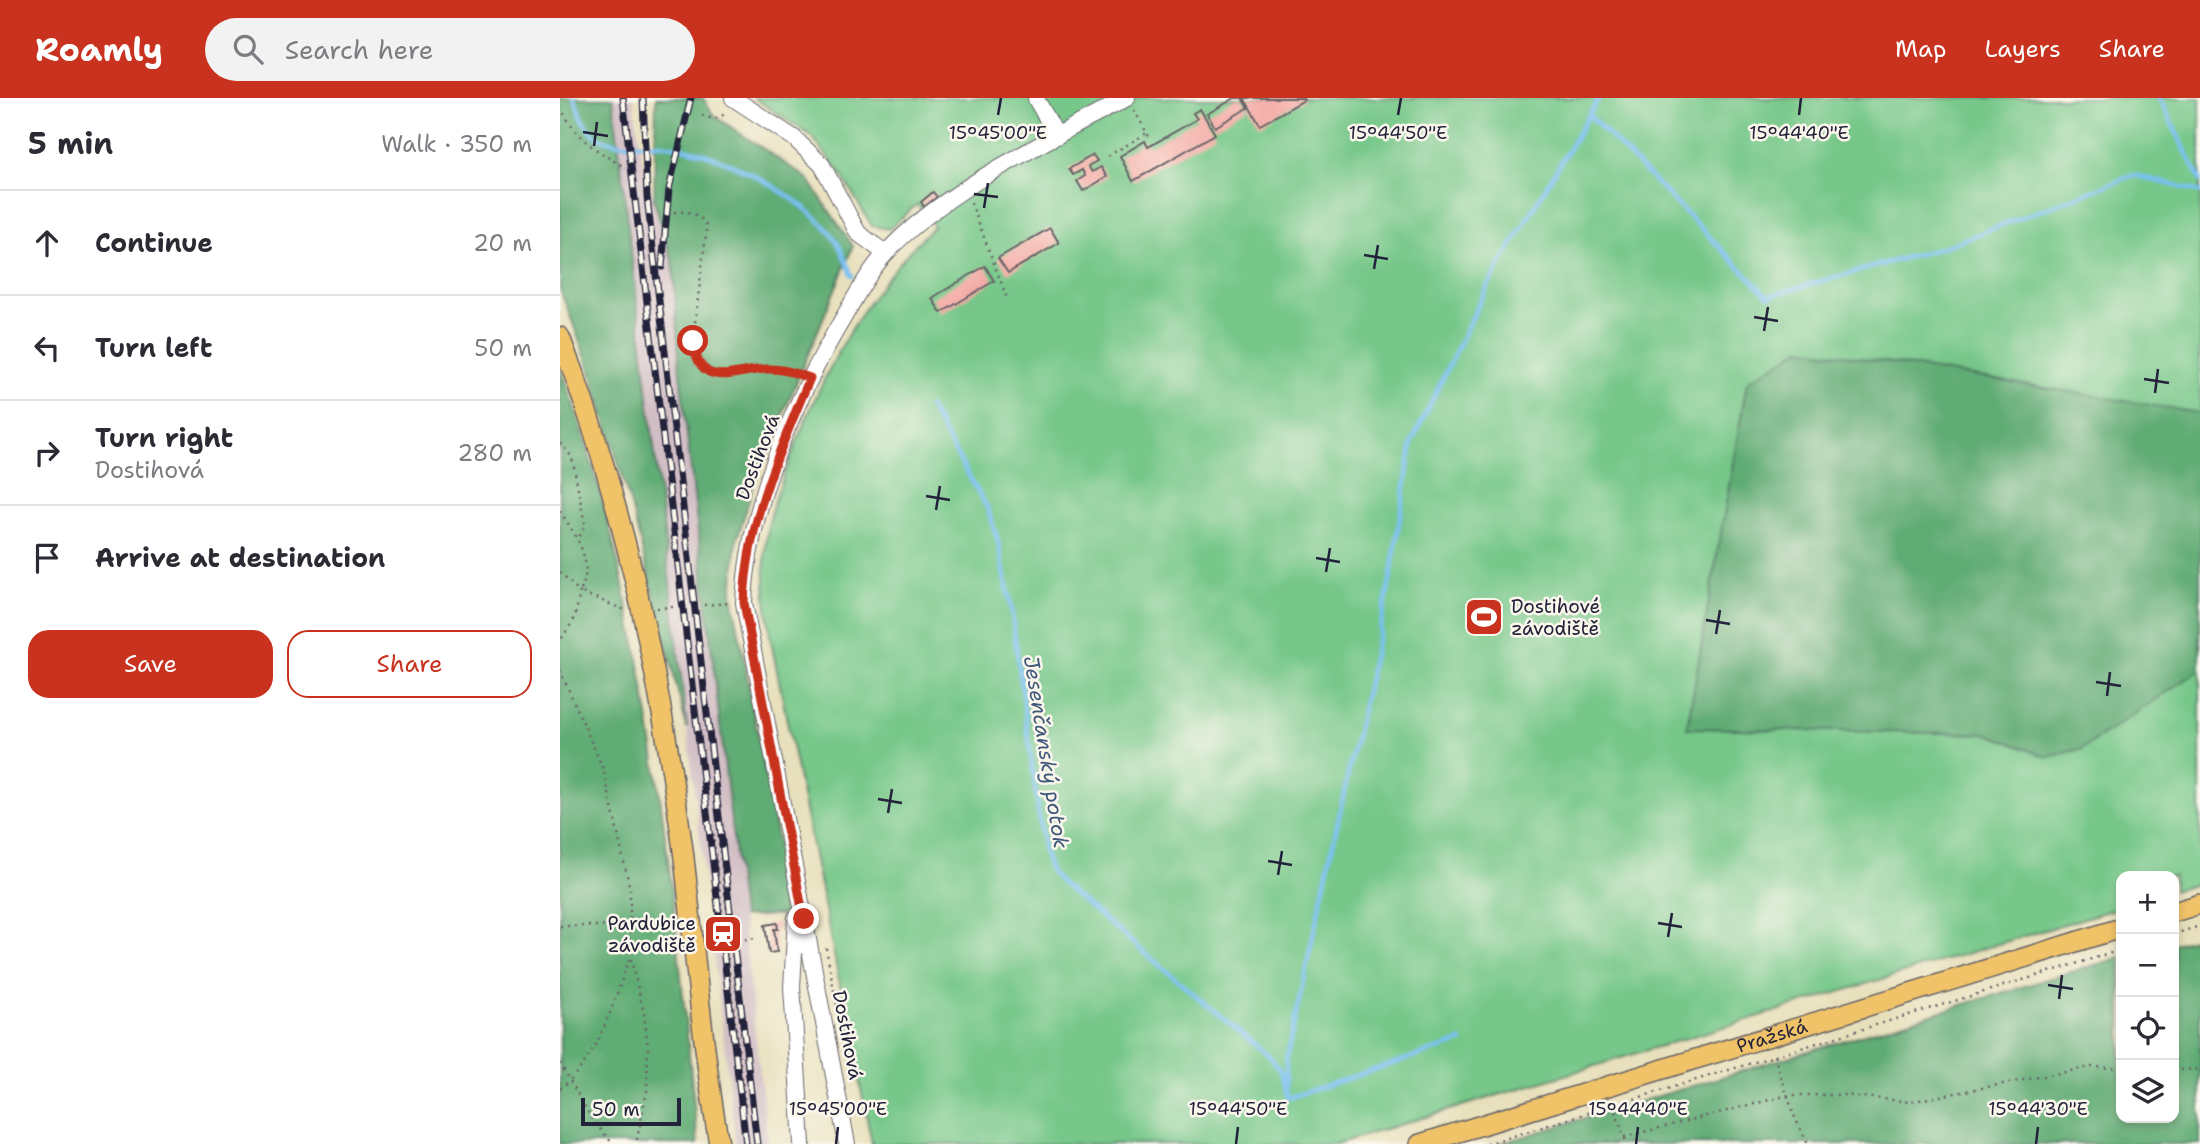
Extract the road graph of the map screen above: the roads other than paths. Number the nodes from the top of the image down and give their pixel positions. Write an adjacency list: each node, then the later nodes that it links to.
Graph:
1 (734, 99): 5 (street)
2 (1036, 99): 4 (street)
3 (1129, 101): 4 (street, Dostihová)
4 (1058, 136): 5 (street, Dostihová)
5 (886, 253): 13 (street, Dostihová)
6 (560, 337): 11 (main road)
7 (2200, 904): 8 (main road)
8 (2179, 910)
9 (796, 918): 12 (street)
10 (2116, 930): 14 (main road, Pražská)
11 (717, 1138)
12 (802, 1144)
13 (847, 1144)
14 (1420, 1144)

